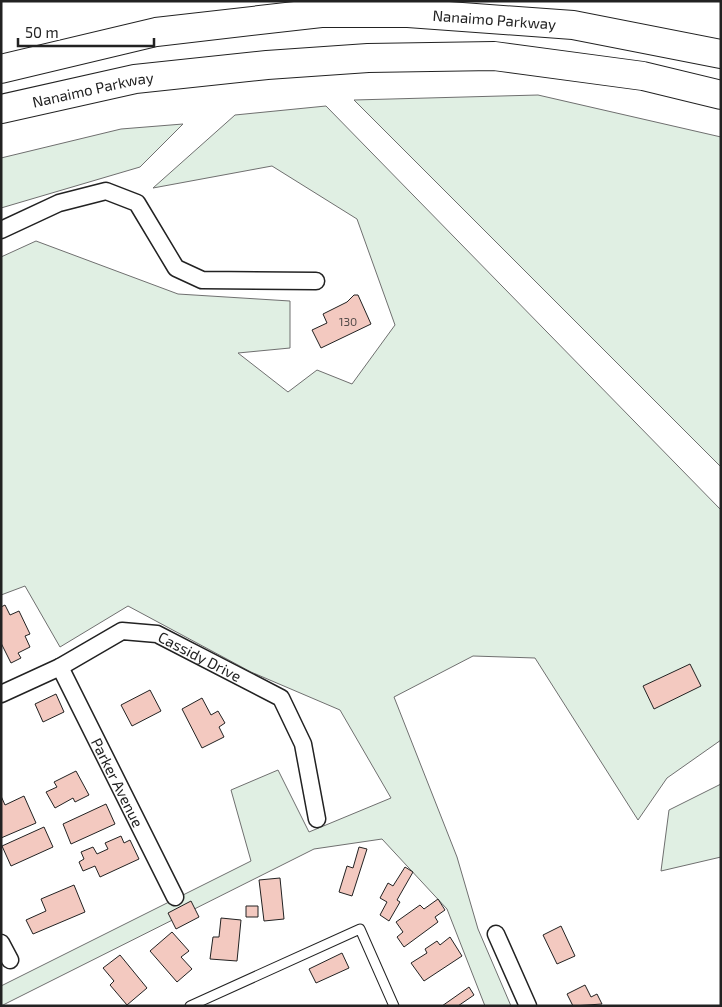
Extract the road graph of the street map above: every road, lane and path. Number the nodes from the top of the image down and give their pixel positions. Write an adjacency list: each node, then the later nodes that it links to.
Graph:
1 (721, 54): 2 (highway, Nanaimo Parkway)
2 (1, 68)
3 (721, 95): 4 (highway, Nanaimo Parkway)
4 (1, 109)
5 (1, 230): 6 (street)
6 (316, 281)
7 (60, 668): 8 (street, Cassidy Drive); 9 (street, Cassidy Drive); 10 (street, Parker Avenue)
8 (1, 694)
9 (317, 819)
10 (176, 897)
11 (496, 934): 17 (street)
12 (1, 943): 13 (street)
13 (10, 960)
14 (207, 1002): 15 (lane); 16 (lane)
15 (190, 1006)
16 (394, 1006)
17 (528, 1006)

